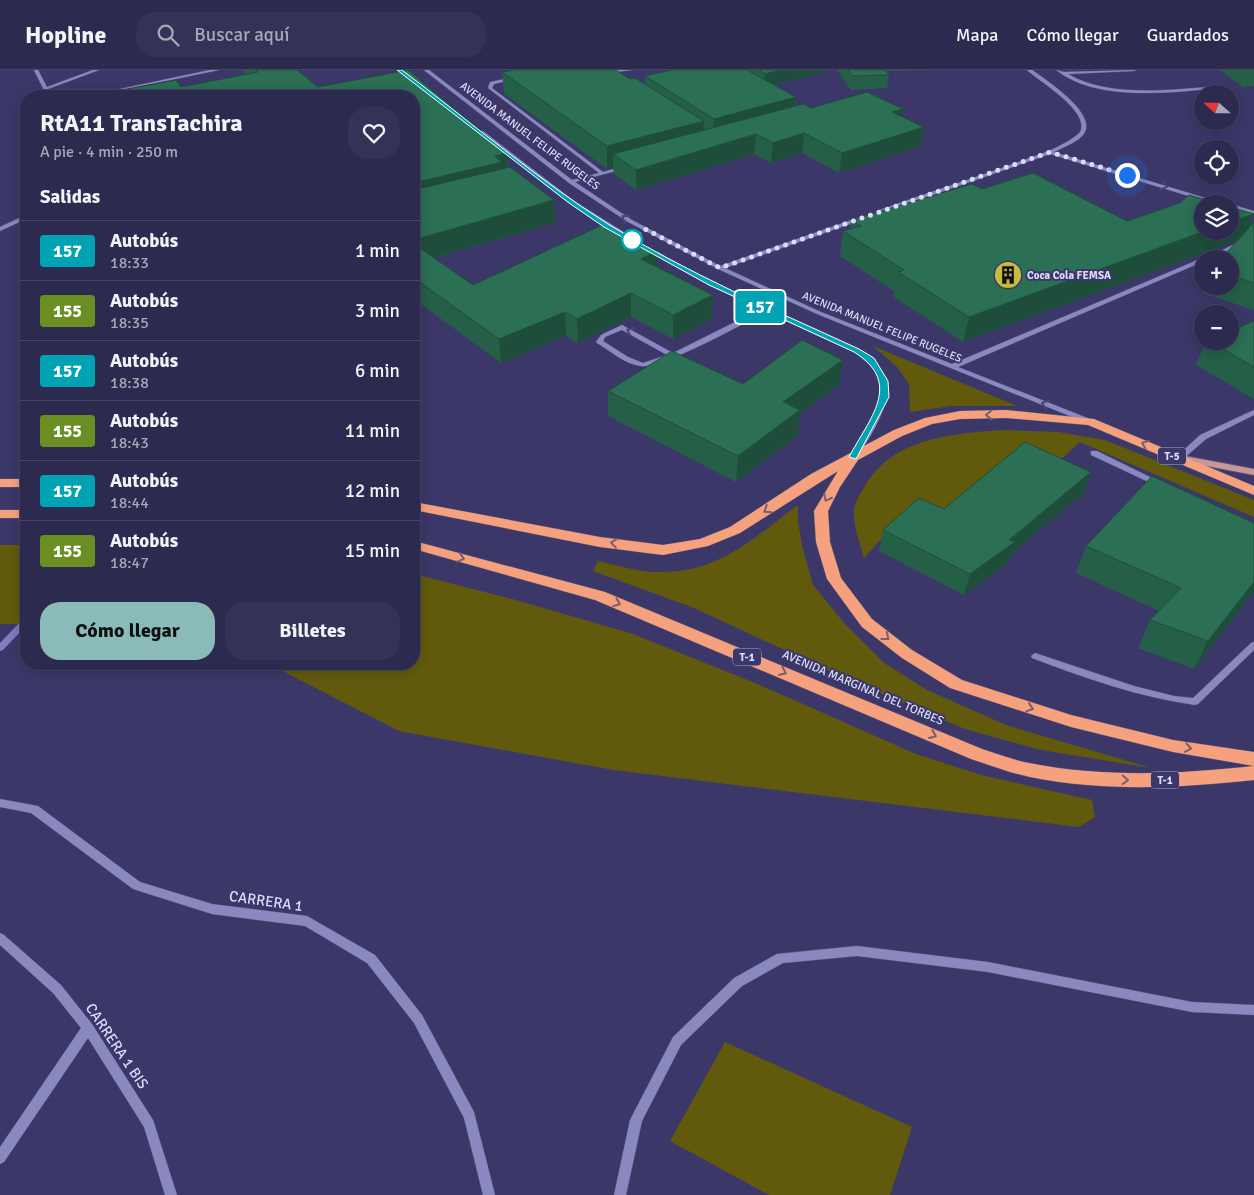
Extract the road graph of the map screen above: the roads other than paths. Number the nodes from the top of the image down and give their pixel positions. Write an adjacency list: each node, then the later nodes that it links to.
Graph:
1 (36, 70): 11 (street)
2 (98, 70): 11 (street)
3 (218, 70): 12 (street)
4 (426, 70): 20 (street, AVENIDA MANUEL FELIPE RUGELES)
5 (630, 70): 10 (street)
6 (1029, 70): 15 (street)
7 (1134, 70): 8 (street)
8 (1060, 72): 13 (street)
9 (518, 77): 17 (street)
10 (610, 77)
11 (45, 89)
12 (122, 89)
13 (1194, 89)
14 (473, 126): 18 (street)
15 (1050, 152): 21 (street, one-way to 21); 24 (street)
16 (630, 166): 17 (street)
17 (603, 174): 20 (street)
18 (541, 178): 19 (street); 32 (street)
19 (532, 180)
20 (571, 182): 31 (street, AVENIDA MANUEL FELIPE RUGELES, one-way to 20)
21 (1194, 196)
22 (1239, 209): 23 (street)
23 (1254, 213)
24 (876, 214)
25 (867, 217): 31 (street)
26 (20, 220): 27 (street)
27 (0, 229)
28 (1254, 237): 29 (street)
29 (1226, 250)
30 (1194, 263): 34 (street)
31 (720, 268): 34 (street, AVENIDA MANUEL FELIPE RUGELES)
32 (765, 310): 33 (street); 38 (street)
33 (672, 355): 33 (street, one-way to 33)
34 (952, 367): 36 (street, AVENIDA MANUEL FELIPE RUGELES, one-way to 34)
35 (1254, 412): 39 (street)
36 (1090, 422): 38 (highway, one-way to 38); 39 (highway, T-5, one-way to 36)
37 (1094, 454): 43 (street)
38 (853, 457): 45 (highway, one-way to 45); 51 (highway, one-way to 51)
39 (1179, 458): 40 (main road); 44 (highway, T-5)
40 (1254, 472)
41 (0, 483): 42 (highway)
42 (20, 483)
43 (1165, 486)
44 (1254, 491)
45 (420, 507)
46 (0, 514): 47 (highway)
47 (20, 514)
48 (420, 547): 52 (highway, AVENIDA MARGINAL DEL TORBES / T-1, one-way to 52)
49 (1254, 645): 50 (street)
50 (1035, 656)
51 (1254, 759)
52 (1254, 773)
53 (0, 803): 59 (street, CARRERA 1)
54 (0, 938): 56 (street, CARRERA 1 BIS)
55 (1254, 1010): 60 (street)
56 (88, 1028): 57 (street); 58 (street, CARRERA 1 BIS)
57 (0, 1158)
58 (171, 1195)
59 (489, 1195)
60 (620, 1195)

